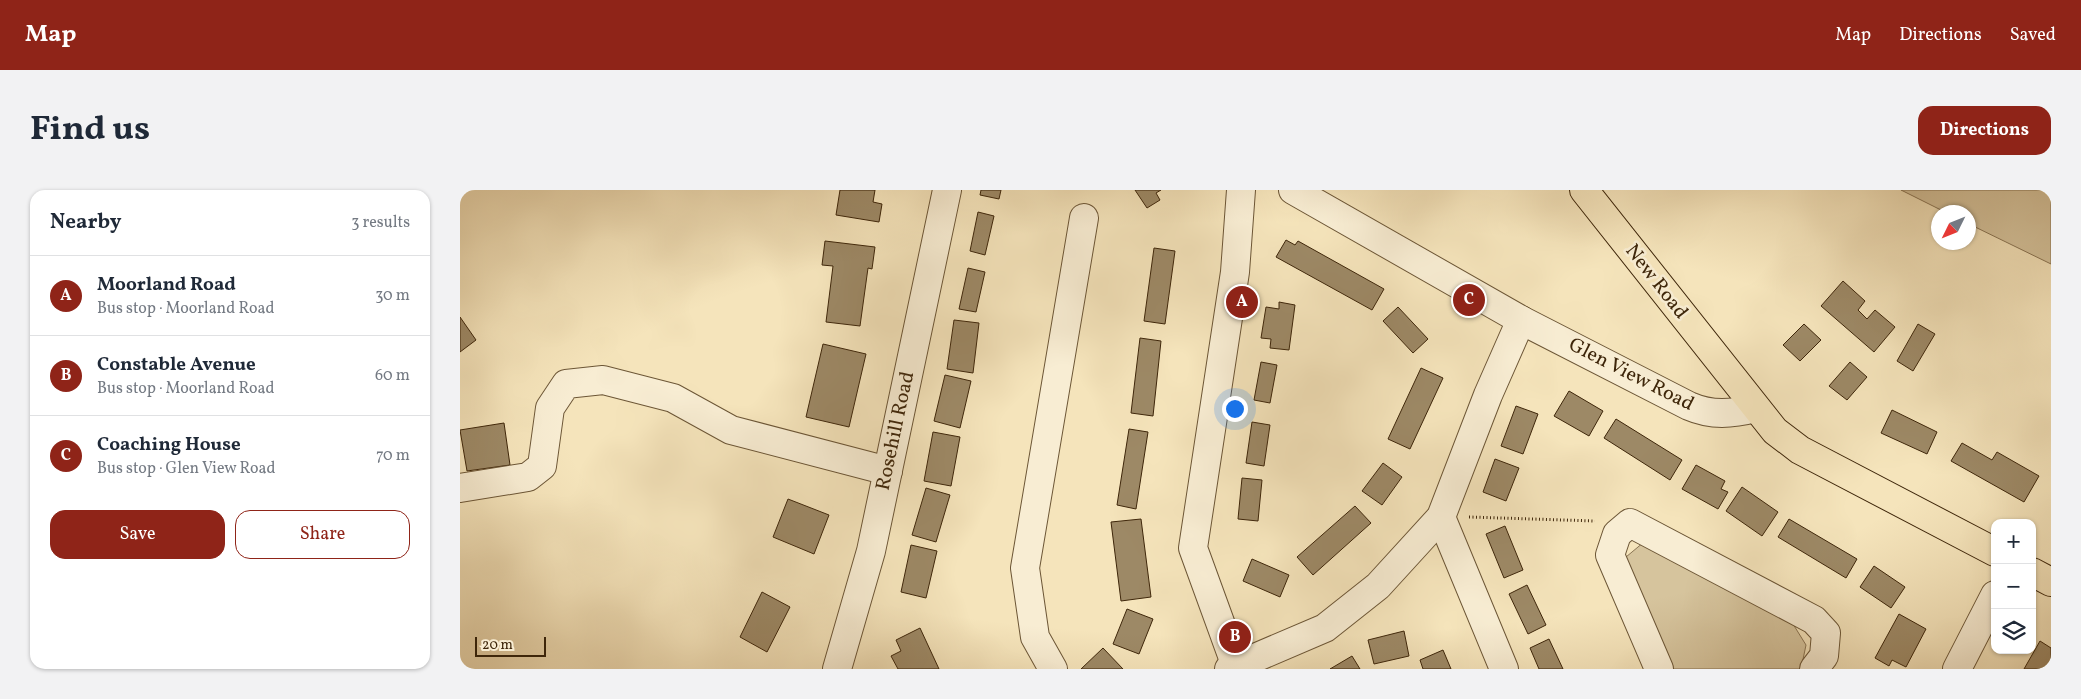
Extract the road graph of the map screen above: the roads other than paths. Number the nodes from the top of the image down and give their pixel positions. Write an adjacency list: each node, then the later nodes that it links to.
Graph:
1 (947, 190): 8 (street, Rosehill Road)
2 (1241, 190): 15 (street)
3 (1293, 190): 6 (street, Glen View Road)
4 (1584, 190): 7 (highway, New Road)
5 (1084, 218): 17 (street)
6 (1521, 320): 7 (street, Glen View Road); 10 (street)
7 (1756, 408): 11 (highway)
8 (888, 471): 9 (street); 16 (street, Rosehill Road)
9 (460, 488)
10 (1441, 517): 15 (street); 18 (street)
11 (1991, 550)
12 (2036, 574): 13 (highway)
13 (2051, 582)
14 (1991, 603): 21 (street)
15 (1234, 668)
16 (837, 669)
17 (1053, 669)
18 (1504, 669)
19 (1659, 669): 20 (street)
20 (1814, 669)
21 (1957, 669)

